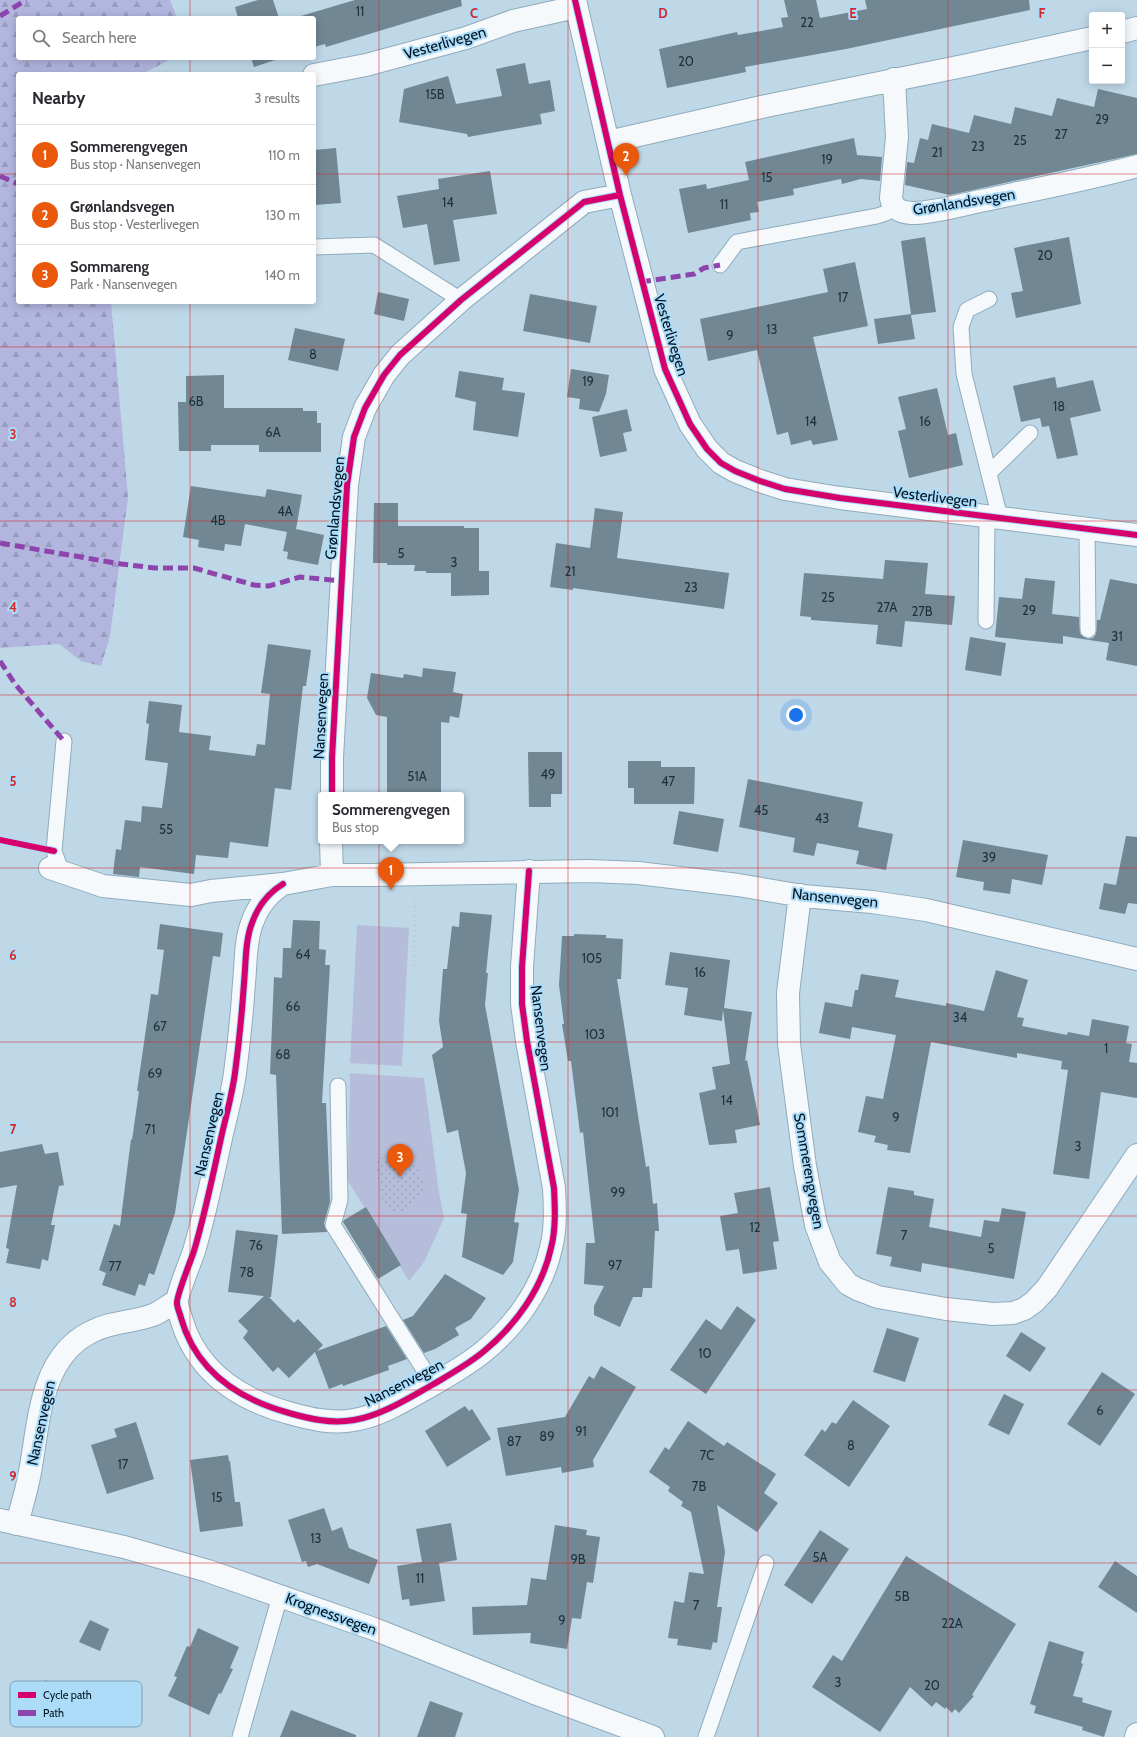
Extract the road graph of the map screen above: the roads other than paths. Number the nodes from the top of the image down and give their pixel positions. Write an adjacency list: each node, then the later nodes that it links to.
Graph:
1 (575, 3): 5 (street, Vesterlivegen); 7 (street, Vesterlivegen)
2 (1137, 28): 3 (street)
3 (1125, 31)
4 (1089, 39): 6 (street)
5 (316, 75)
6 (894, 79): 7 (street); 10 (street, Grønlandsvegen)
7 (608, 142): 9 (street, Vesterlivegen)
8 (1137, 166): 10 (street, Grønlandsvegen)
9 (620, 196): 14 (street, Grønlandsvegen); 17 (street, Vesterlivegen)
10 (893, 205): 12 (lane)
11 (316, 247): 14 (lane)
12 (720, 265)
13 (989, 299): 16 (lane)
14 (461, 300): 22 (street, Grønlandsvegen)
15 (1030, 433): 16 (lane)
16 (988, 473): 17 (lane)
17 (994, 517): 18 (street, Vesterlivegen); 20 (lane)
18 (1087, 529): 19 (street, Vesterlivegen); 21 (lane)
19 (1137, 535)
20 (986, 621)
21 (1088, 630)
22 (338, 639): 24 (street, Nansenvegen)
23 (64, 741): 26 (lane)
24 (332, 792)
25 (331, 844): 28 (street)
26 (56, 869): 29 (street, Nansenvegen)
27 (529, 871): 28 (street, Nansenvegen); 30 (street, Nansenvegen); 35 (street, Nansenvegen)
28 (332, 875): 29 (street, Nansenvegen)
29 (283, 884): 34 (street, Nansenvegen)
30 (800, 895): 31 (street, Nansenvegen); 33 (street, Sommerengvegen)
31 (1137, 959)
32 (338, 1086): 35 (lane)
33 (1137, 1155)
34 (176, 1301): 35 (street, Nansenvegen); 36 (street, Nansenvegen)
35 (433, 1384)
36 (9, 1522): 38 (street, Krognessvegen)
37 (766, 1563): 41 (lane)
38 (280, 1596): 39 (lane); 40 (street, Krognessvegen)
39 (240, 1737)
40 (654, 1737)
41 (706, 1737)

